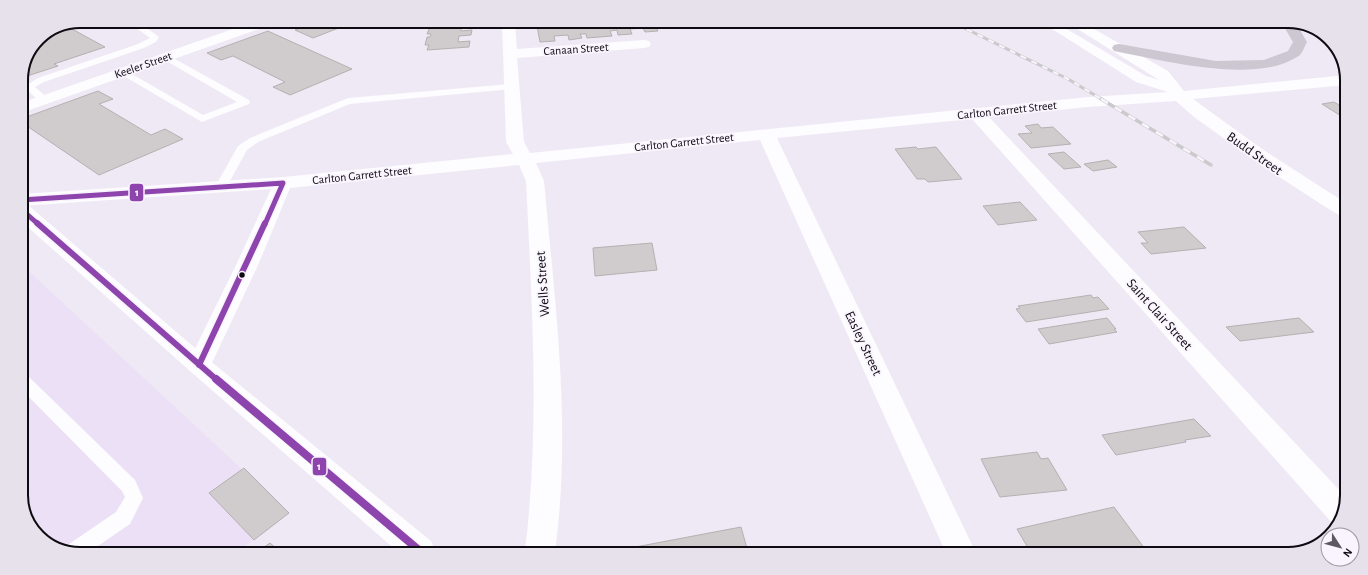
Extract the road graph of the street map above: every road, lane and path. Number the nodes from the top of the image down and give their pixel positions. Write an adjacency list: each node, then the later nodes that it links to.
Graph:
1 (142, 28): 15 (lane)
2 (247, 28): 10 (street, Keeler Street)
3 (508, 28): 9 (street, Wells Street)
4 (1057, 28): 14 (street, Budd Street)
5 (1083, 28): 8 (street, Budd Street)
6 (1292, 28): 8 (main road)
7 (644, 44): 9 (street, Canaan Street)
8 (1119, 48): 14 (street, Budd Street)
9 (509, 54): 13 (street, Wells Street)
10 (166, 57): 11 (street, Keeler Street); 11 (lane)
11 (122, 72): 15 (street, Keeler Street)
12 (1340, 80): 14 (street, Carlton Garrett Street)
13 (511, 87): 19 (street, Wells Street); 21 (lane)
14 (1175, 92): 17 (street, Carlton Garrett Street); 23 (street, Budd Street)
15 (44, 100): 16 (street, Keeler Street)
16 (28, 106)
17 (976, 113): 18 (street, Carlton Garrett Street); 27 (street, Saint Clair Street)
18 (766, 134): 19 (street, Carlton Garrett Street); 31 (street, Easley Street)
19 (522, 159): 20 (street, Carlton Garrett Street); 30 (street, Wells Street)
20 (283, 183): 21 (street, Carlton Garrett Street); 25 (street)
21 (221, 187): 22 (street, Carlton Garrett Street)
22 (28, 200)
23 (1340, 207)
24 (28, 217): 25 (street)
25 (199, 365): 29 (street)
26 (28, 386): 28 (lane)
27 (1338, 509)
28 (80, 547)
29 (415, 547)
30 (541, 547)
31 (958, 547)

